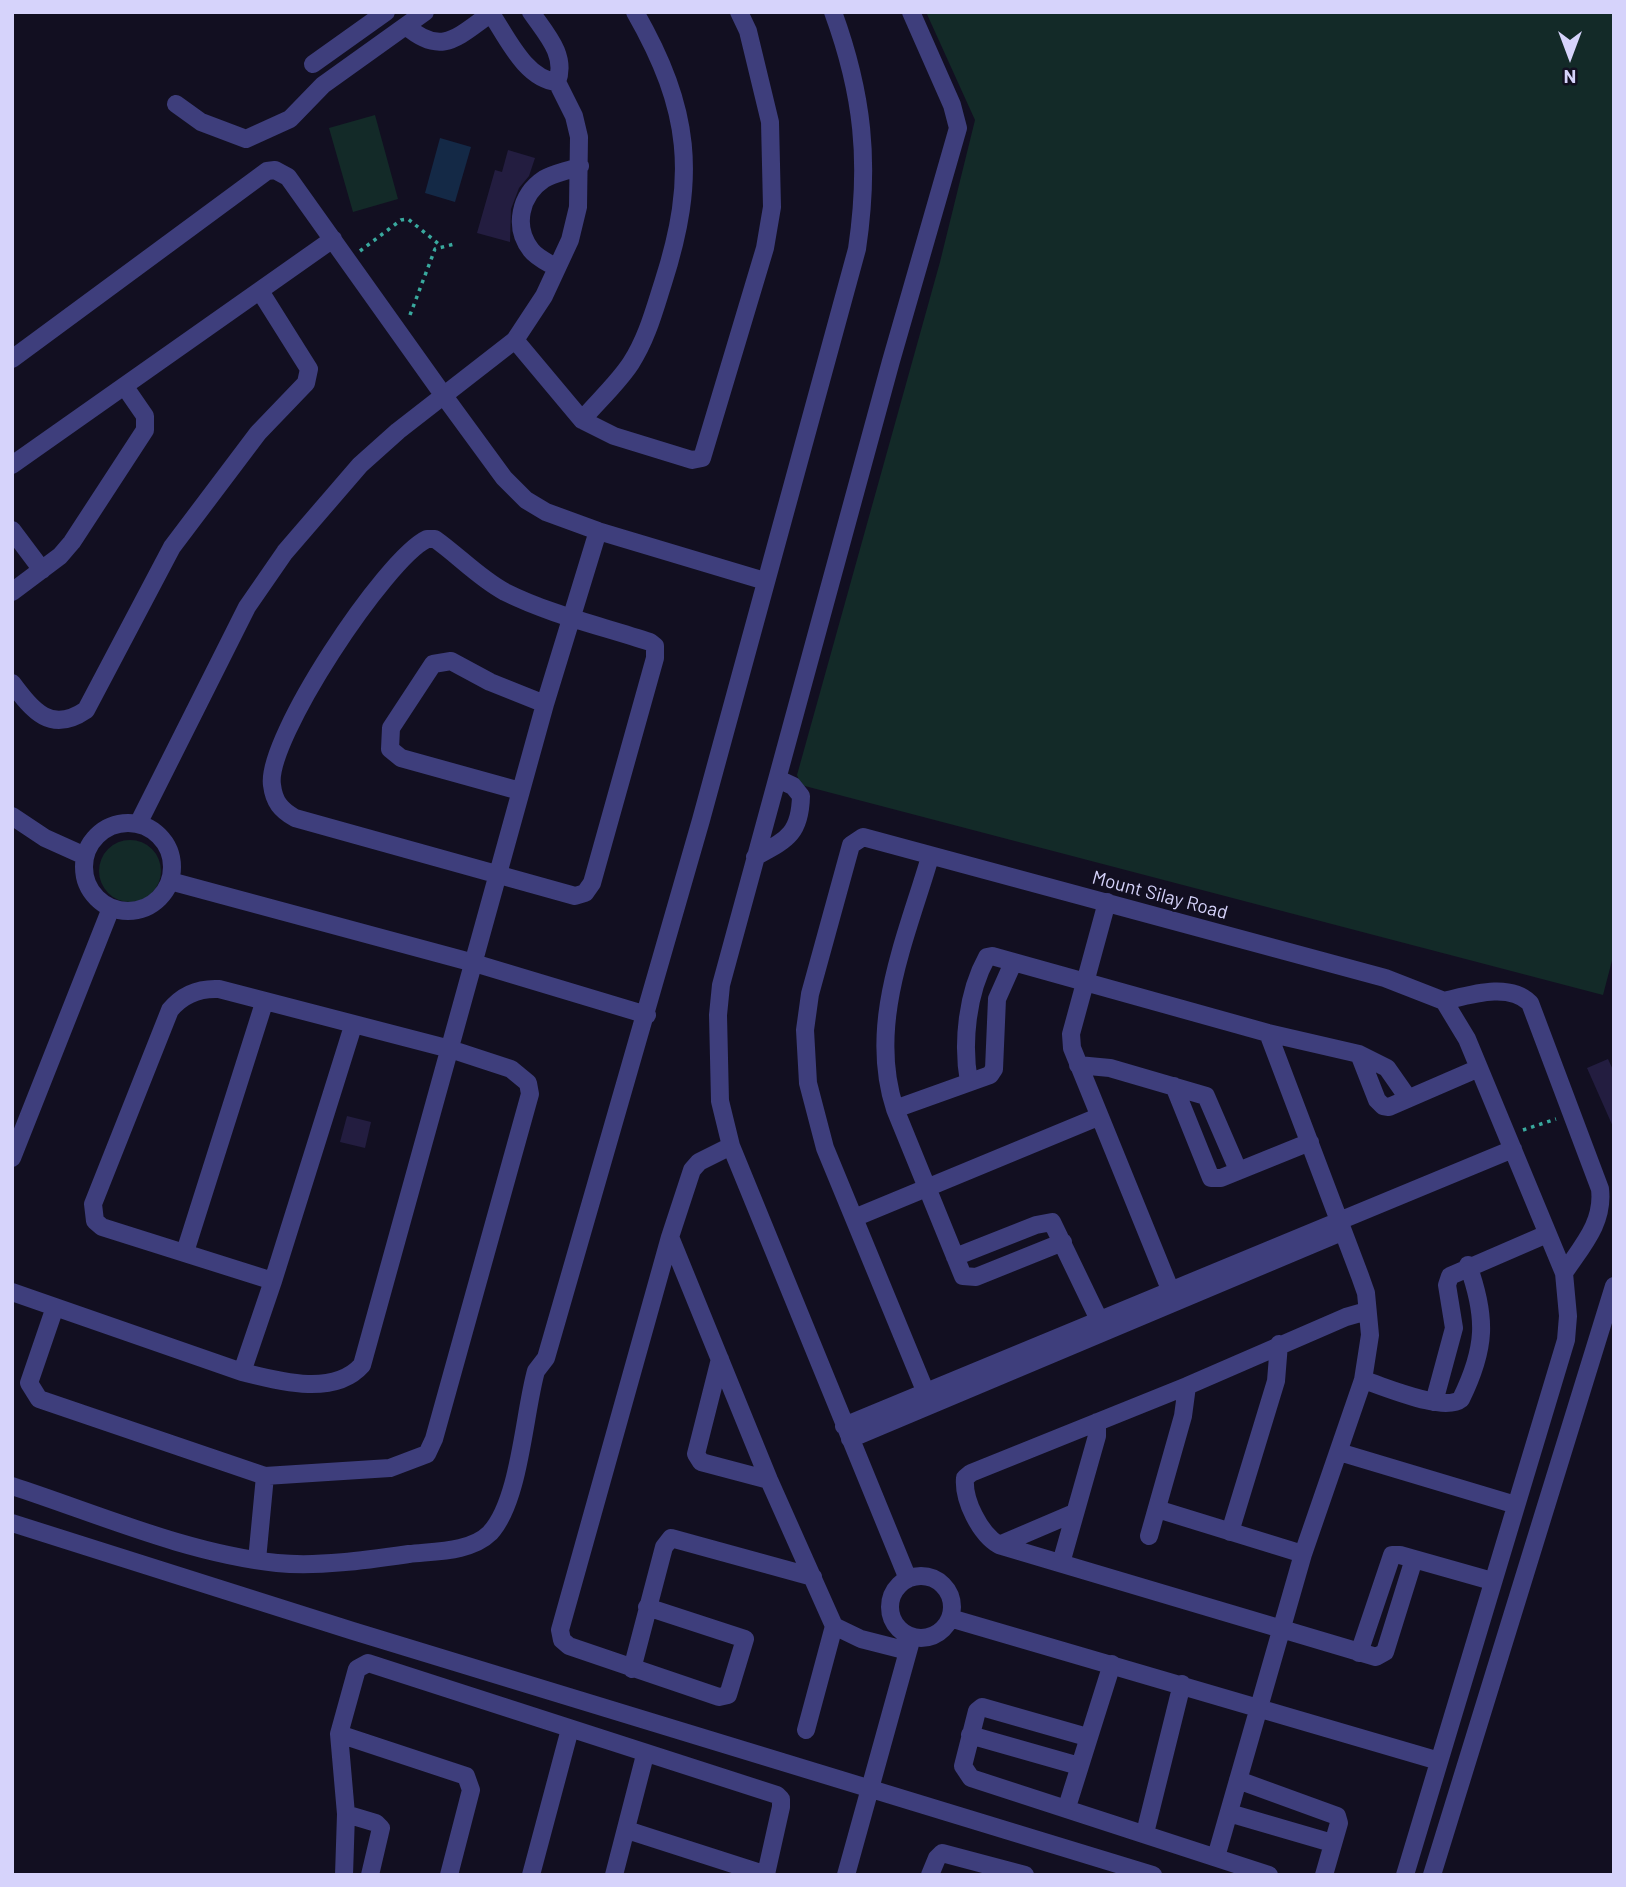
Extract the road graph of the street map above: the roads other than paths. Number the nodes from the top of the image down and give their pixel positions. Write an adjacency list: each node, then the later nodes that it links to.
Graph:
1 (386, 12): 10 (street)
2 (425, 12): 9 (street)
3 (531, 12): 11 (street)
4 (739, 12): 21 (street)
5 (833, 12): 26 (street)
6 (911, 12): 31 (street)
7 (491, 13): 9 (street); 11 (street)
8 (636, 13): 21 (street)
9 (406, 26): 12 (street)
10 (313, 64)
11 (557, 82): 13 (street)
12 (176, 104)
13 (580, 166): 15 (street); 15 (street)
14 (333, 239): 16 (street); 18 (street); 20 (street)
15 (557, 268): 17 (street)
16 (260, 291): 19 (street); 29 (street)
17 (514, 340): 20 (street); 21 (street)
18 (12, 359)
19 (125, 387): 22 (street); 25 (street)
20 (444, 396): 24 (street); 34 (street)
21 (582, 420)
22 (12, 465)
23 (12, 530): 25 (street)
24 (598, 531): 26 (street); 28 (street)
25 (42, 570): 27 (street)
26 (765, 581): 47 (street)
27 (12, 592)
28 (570, 618): 30 (street); 38 (street); 38 (street)
29 (12, 683)
30 (545, 704): 32 (street); 32 (street)
31 (778, 779): 36 (street); 36 (street)
32 (520, 791): 38 (street)
33 (12, 816): 35 (street)
34 (138, 824): 35 (street); 39 (street)
35 (85, 856): 41 (street)
36 (755, 857): 60 (street)
37 (930, 857): 40 (street, Mount Silay Road); 57 (street); 65 (street, Mount Silay Road)
38 (499, 876): 42 (street)
39 (170, 881): 41 (street); 42 (street)
40 (1107, 902): 44 (street); 45 (street, Mount Silay Road)
41 (111, 908): 62 (street)
42 (474, 963): 47 (street); 50 (street)
43 (1013, 963): 44 (street); 54 (street); 54 (street)
44 (1087, 982): 49 (street); 52 (street)
45 (1444, 1001): 53 (street); 73 (street)
46 (264, 1003): 48 (street); 70 (street); 70 (street)
47 (646, 1015): 103 (street)
48 (353, 1026): 50 (street); 74 (street)
49 (1268, 1033): 51 (street); 59 (street)
50 (450, 1049): 83 (street); 91 (street)
51 (1359, 1054): 56 (street); 56 (street)
52 (1077, 1065): 55 (street); 58 (street)
53 (1479, 1068): 56 (street); 61 (street)
54 (969, 1082): 57 (street)
55 (1174, 1086): 63 (street); 63 (street)
56 (1408, 1098)
57 (895, 1109): 64 (street)
58 (1098, 1117): 64 (street); 77 (street)
59 (1310, 1142): 63 (street); 66 (street)
60 (730, 1146): 68 (street); 89 (street)
61 (1513, 1148): 66 (street); 67 (street)
62 (12, 1158)
63 (1238, 1170)
64 (925, 1187): 65 (street); 71 (street)
65 (853, 1218): 86 (street)
66 (1341, 1226): 77 (street); 79 (street)
67 (1547, 1234): 72 (street); 73 (street)
68 (670, 1237): 82 (street); 115 (street)
69 (1063, 1242): 71 (street); 71 (street); 80 (street)
70 (185, 1252): 74 (street)
71 (955, 1257)
72 (1468, 1265): 87 (street); 87 (street)
73 (1564, 1273): 94 (street)
74 (273, 1281): 83 (street)
75 (1614, 1286): 148 (street)
76 (12, 1292): 78 (street)
77 (1172, 1296): 80 (street)
78 (55, 1307): 83 (street); 91 (street)
79 (1367, 1311): 81 (street); 84 (street)
80 (1103, 1327): 86 (street)
81 (1279, 1344): 85 (street); 98 (street)
82 (720, 1359): 92 (street); 92 (street)
83 (242, 1372)
84 (1363, 1380): 87 (street); 90 (street)
85 (1187, 1386): 88 (street); 95 (street)
86 (928, 1399): 89 (street)
87 (1434, 1402)
88 (1097, 1422): 96 (street); 100 (street)
89 (847, 1432): 106 (street)
90 (1339, 1452): 94 (street); 101 (street)
91 (265, 1476): 103 (street)
92 (769, 1480): 105 (street)
93 (12, 1486): 103 (street)
94 (1516, 1505): 107 (street)
95 (1157, 1509): 98 (street); 99 (street)
96 (1074, 1513): 100 (street); 104 (street)
97 (12, 1523): 127 (street)
98 (1230, 1532): 101 (street)
99 (1149, 1536)
100 (999, 1545): 104 (street)
101 (1303, 1554): 111 (street)
102 (1414, 1559): 107 (street); 113 (street); 113 (street)
103 (257, 1560)
104 (1061, 1563): 111 (street)
105 (813, 1577): 108 (street); 110 (street)
106 (908, 1579): 109 (street); 112 (street)
107 (1493, 1581): 124 (street)
108 (647, 1607): 115 (street); 115 (street)
109 (950, 1618): 112 (street); 114 (street)
110 (834, 1626): 112 (street); 119 (street)
111 (1283, 1630): 113 (street); 117 (street)
112 (910, 1644): 127 (street)
113 (1359, 1654)
114 (1112, 1664): 116 (street); 122 (street)
115 (632, 1669)
116 (1182, 1684): 117 (street); 132 (street)
117 (1258, 1706): 124 (street); 126 (street)
118 (570, 1729): 120 (street); 123 (street); 139 (street)
119 (806, 1730)
120 (339, 1734): 130 (street); 138 (street)
121 (970, 1735): 122 (street); 125 (street); 128 (street)
122 (1087, 1737): 125 (street)
123 (645, 1755): 131 (street); 141 (street)
124 (1439, 1760): 147 (street)
125 (1079, 1766): 128 (street)
126 (1238, 1780): 129 (street); 133 (street)
127 (872, 1788): 142 (street); 144 (street)
128 (1067, 1807): 132 (street)
129 (1229, 1813): 133 (street); 134 (street)
130 (345, 1814): 136 (street); 137 (street)
131 (627, 1830): 140 (street); 141 (street)
132 (1145, 1833): 134 (street)
133 (1332, 1843): 146 (street)
134 (1216, 1857): 145 (street)
135 (1018, 1874): 143 (street)
136 (344, 1875)
137 (370, 1875)
138 (449, 1875)
139 (531, 1875)
140 (614, 1875)
141 (766, 1875)
142 (846, 1875)
143 (930, 1875)
144 (1153, 1875)
145 (1269, 1875)
146 (1324, 1875)
147 (1405, 1875)
148 (1432, 1875)

